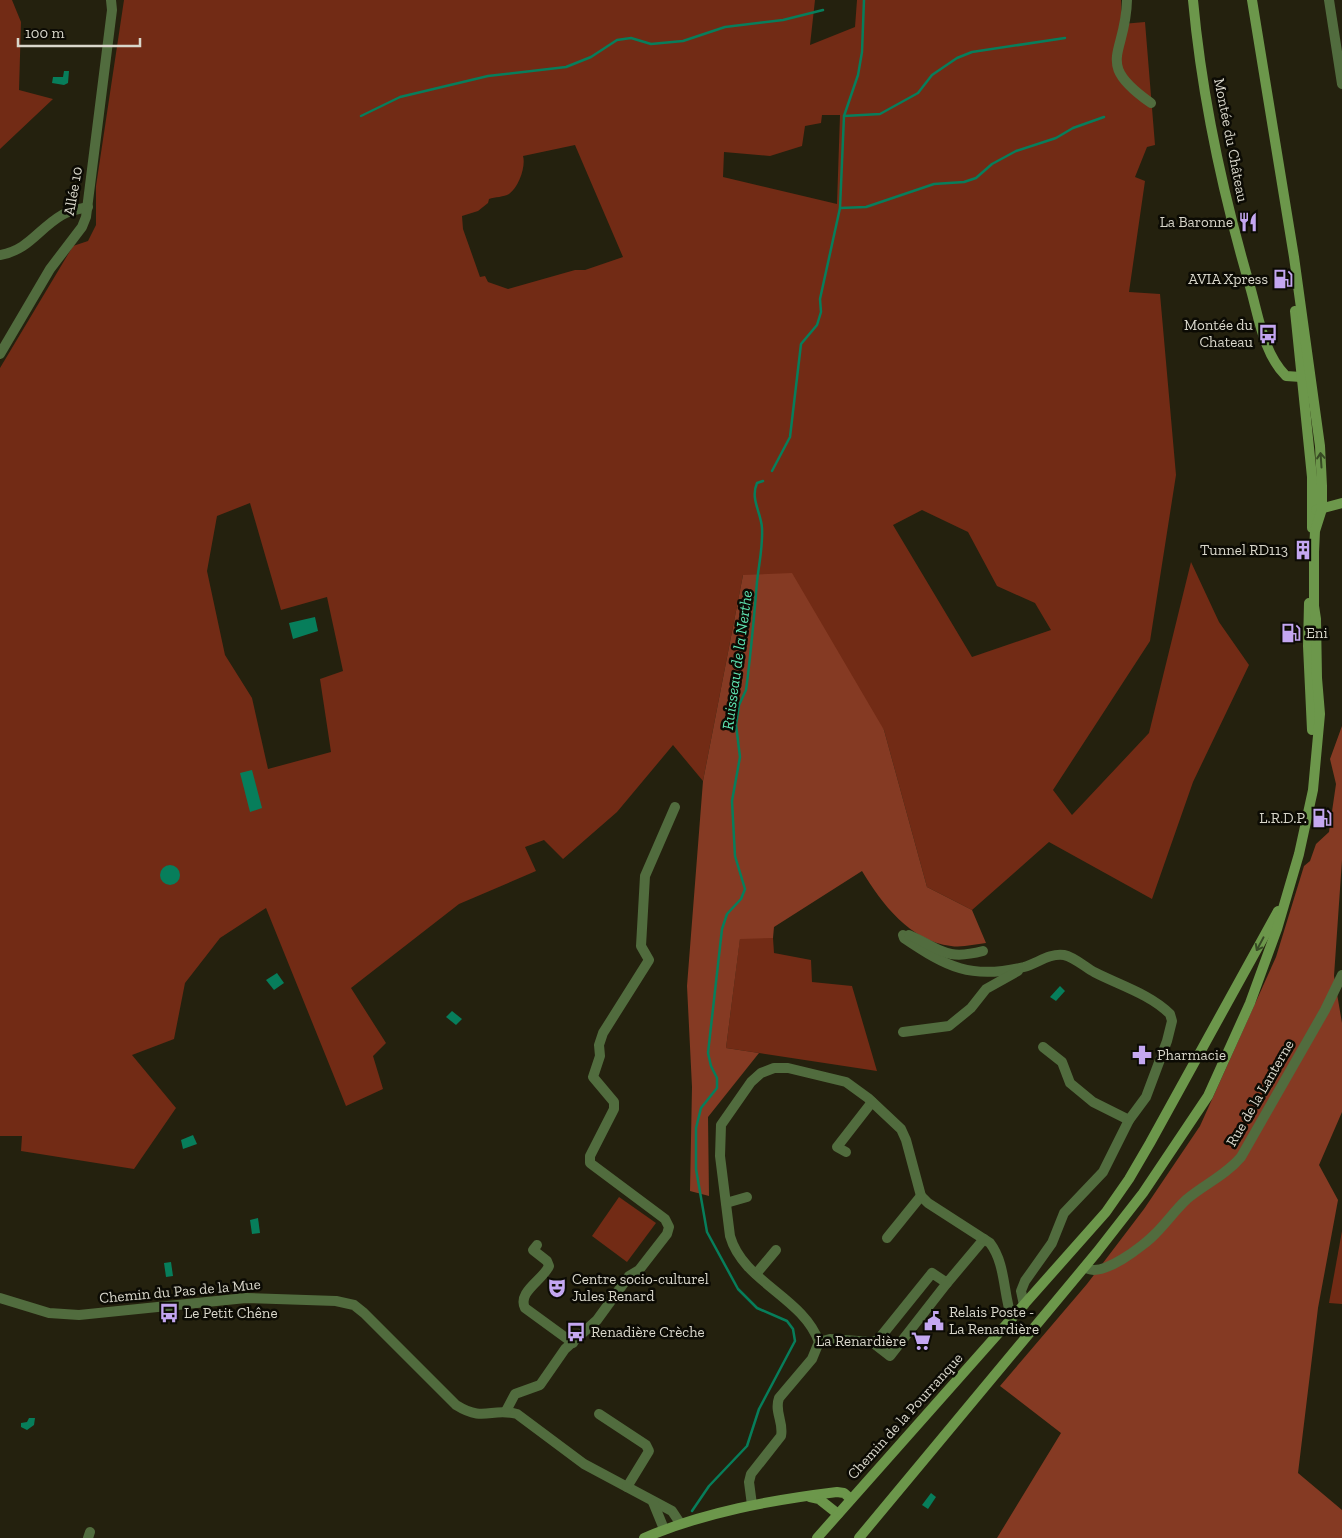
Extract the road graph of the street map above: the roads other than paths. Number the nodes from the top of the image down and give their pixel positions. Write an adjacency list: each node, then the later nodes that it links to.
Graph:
1 (1127, 0): 7 (street)
2 (1193, 0): 11 (main road, Montée du Château)
3 (1252, 0): 11 (main road)
4 (1329, 0): 6 (street)
5 (111, 5): 8 (street, Allée 10)
6 (1342, 84)
7 (1151, 103)
8 (88, 207): 9 (street); 10 (street, Allée 10)
9 (0, 256)
10 (0, 354)
11 (1303, 370): 13 (main road); 13 (main road, one-way to 11)
12 (1342, 503): 13 (main road)
13 (1318, 510): 15 (main road)
14 (675, 807): 41 (street)
15 (1291, 886): 19 (main road); 20 (main road, Chemin de la Pourranque, one-way to 20)
16 (983, 952): 17 (street)
17 (1026, 967): 21 (street); 24 (street)
18 (1342, 976): 33 (street, Rue de la Lanterne)
19 (1259, 977): 20 (main road); 33 (main road)
20 (1238, 986): 37 (main road, Chemin de la Pourranque)
21 (903, 1032)
22 (1044, 1047): 24 (street)
23 (872, 1102): 25 (street); 26 (street); 28 (street)
24 (1129, 1120): 37 (street)
25 (846, 1152)
26 (921, 1196): 29 (street); 30 (street)
27 (747, 1197): 28 (street)
28 (726, 1202): 34 (street)
29 (887, 1238)
30 (984, 1240): 35 (street); 38 (street)
31 (536, 1245): 41 (street)
32 (776, 1250): 34 (street)
33 (1085, 1267): 54 (main road)
34 (756, 1274): 39 (street)
35 (947, 1283): 40 (street); 40 (street)
36 (0, 1298): 42 (street, Chemin du Pas de la Mue)
37 (1024, 1305): 38 (main road, Chemin de la Pourranque)
38 (1012, 1319): 46 (main road, Chemin de la Pourranque)
39 (819, 1342): 40 (street); 48 (street)
40 (872, 1342)
41 (573, 1343): 42 (street)
42 (506, 1411): 44 (street)
43 (600, 1414): 44 (street)
44 (627, 1487): 47 (street)
45 (809, 1497): 46 (main road); 48 (main road); 49 (main road)
46 (852, 1499): 49 (main road, Chemin de la Pourranque)
47 (653, 1502): 50 (street); 51 (street)
48 (752, 1505): 50 (main road)
49 (838, 1514): 53 (main road)
50 (680, 1523): 51 (main road)
51 (664, 1529): 52 (main road)
52 (644, 1538)
53 (817, 1538)
54 (859, 1538)

